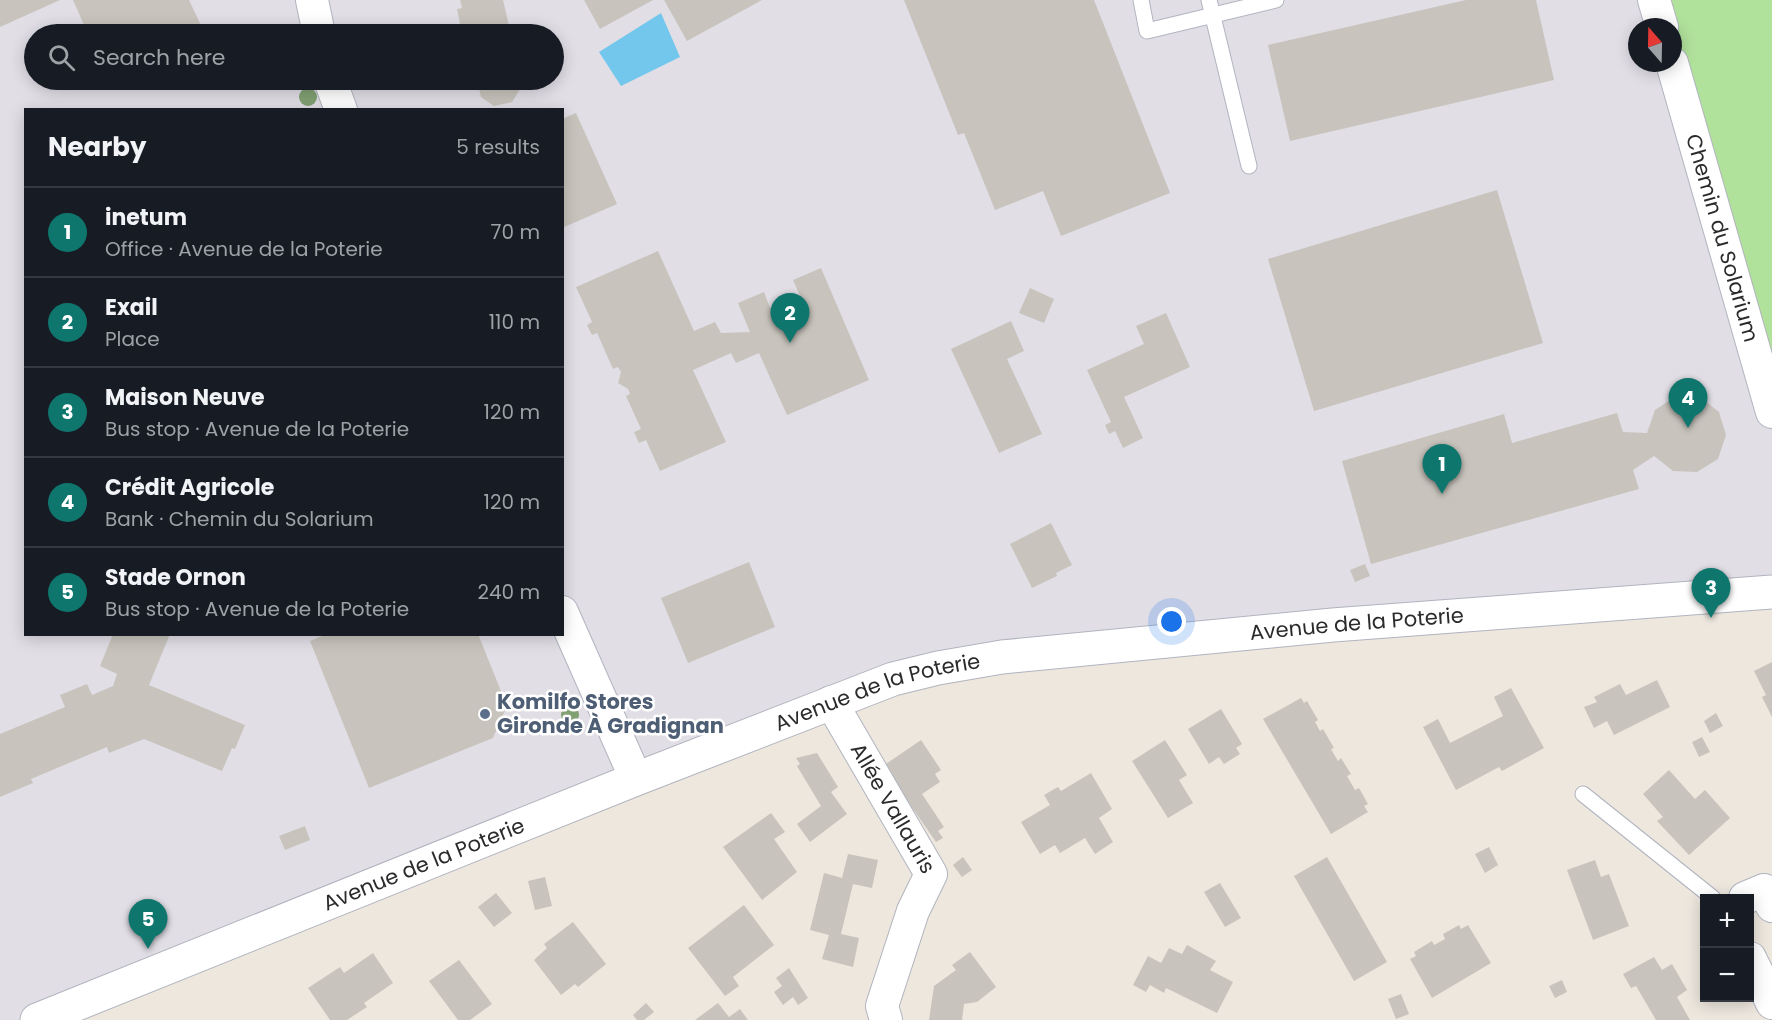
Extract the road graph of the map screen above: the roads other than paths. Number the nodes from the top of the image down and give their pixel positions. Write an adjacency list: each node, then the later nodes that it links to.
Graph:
1 (312, 0): 7 (street)
2 (1141, 0): 5 (lane)
3 (1276, 0): 5 (lane)
4 (1654, 0): 6 (street)
5 (1210, 8): 11 (lane)
6 (1659, 18)
7 (317, 24)
8 (1675, 72): 12 (street, Chemin du Solarium)
9 (334, 90): 10 (street)
10 (340, 108)
11 (1249, 166)
12 (1772, 412)
13 (1772, 592): 15 (street, Avenue de la Poterie)
14 (564, 617): 16 (street)
15 (831, 702): 16 (street, Avenue de la Poterie); 24 (street, Allée Vallauris)
16 (636, 779): 23 (street, Avenue de la Poterie)
17 (1583, 794): 18 (lane)
18 (1708, 894)
19 (1754, 895): 20 (street)
20 (1772, 906)
21 (1754, 968): 22 (street)
22 (1772, 1003)
23 (37, 1020)
24 (886, 1020)

